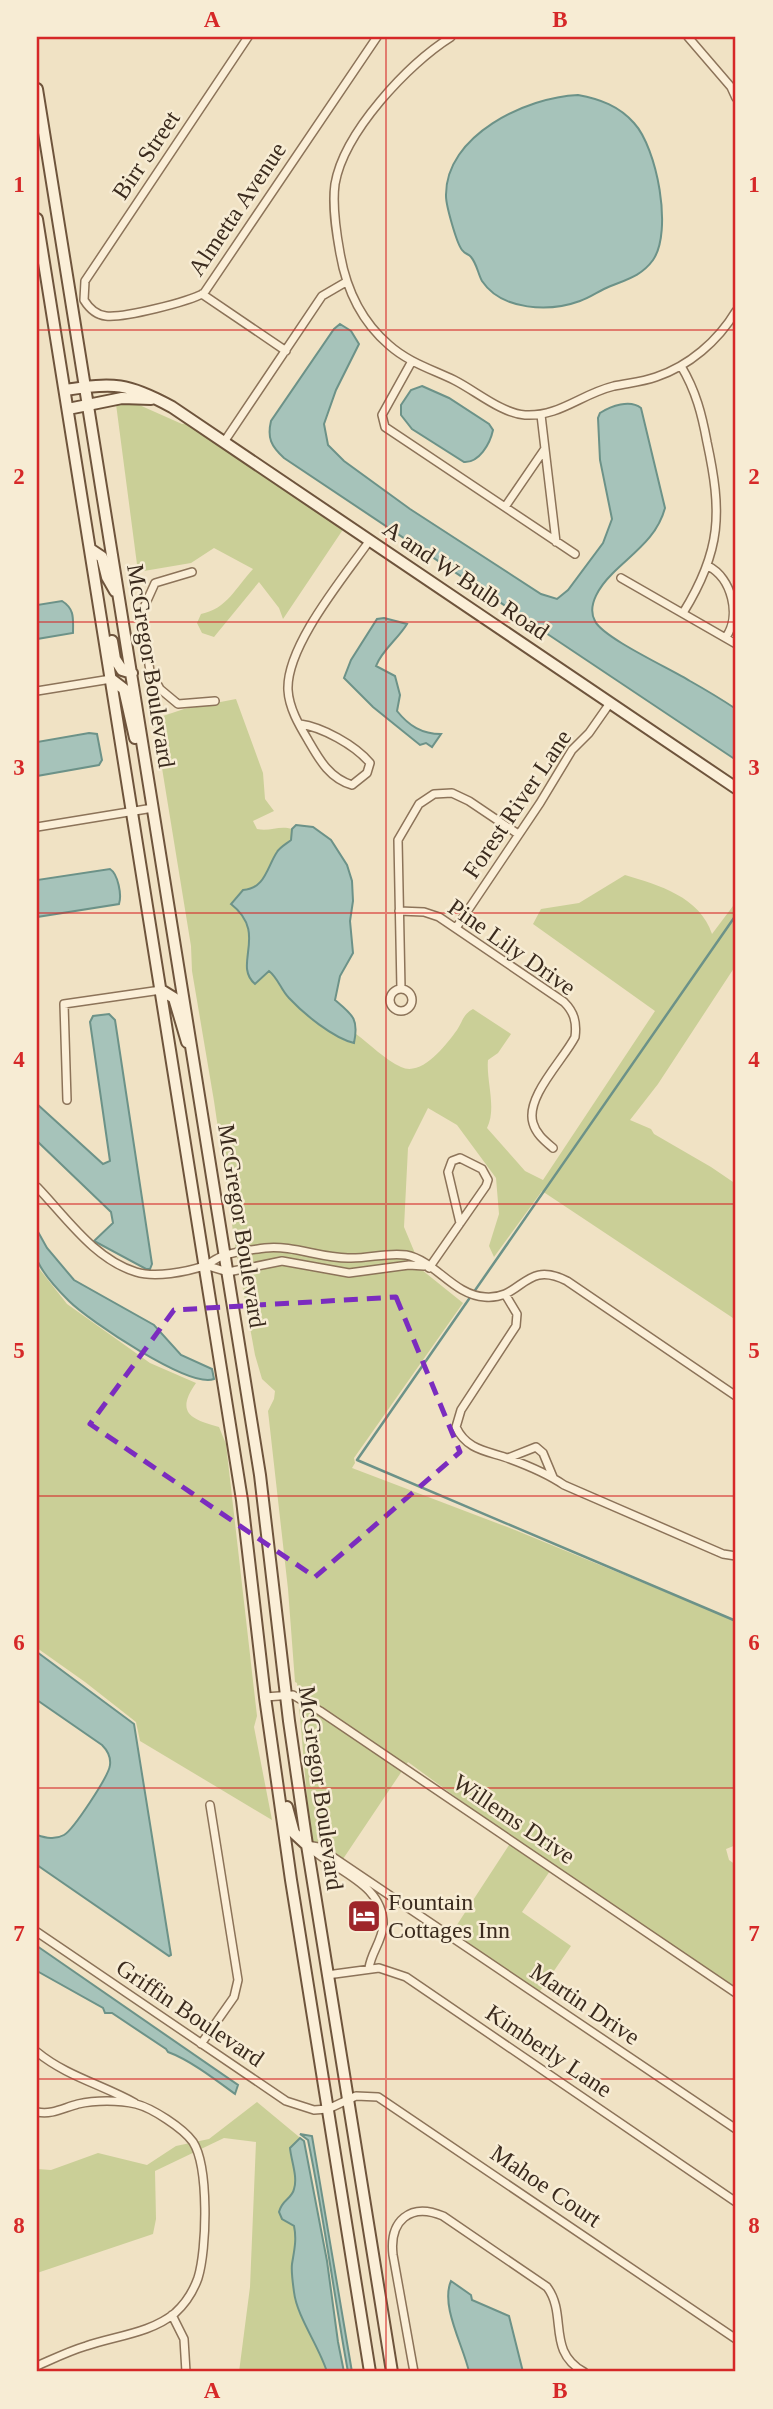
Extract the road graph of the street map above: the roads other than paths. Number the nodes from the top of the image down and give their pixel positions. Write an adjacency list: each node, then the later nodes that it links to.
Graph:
1 (248, 37): 12 (street, Birr Street)
2 (377, 37): 11 (street, Almetta Avenue)
3 (451, 37): 10 (street)
4 (688, 37): 5 (street)
5 (734, 84): 7 (street)
6 (37, 89): 8 (main road, McGregor Boulevard)
7 (736, 98)
8 (40, 125): 17 (main road, McGregor Boulevard)
9 (37, 219): 18 (main road, McGregor Boulevard)
10 (346, 282): 14 (street); 15 (street)
11 (202, 295): 12 (street, Almetta Avenue); 14 (street)
12 (84, 297)
13 (736, 311): 16 (street)
14 (286, 351): 23 (street)
15 (412, 361): 22 (street); 25 (street)
16 (681, 366): 22 (street); 30 (street)
17 (85, 387): 18 (main road, A and W Bulb Road); 19 (main road, McGregor Boulevard); 20 (main road, A and W Bulb Road)
18 (65, 390): 21 (main road, McGregor Boulevard)
19 (88, 405): 20 (main road, A and W Bulb Road); 21 (main road, A and W Bulb Road); 34 (main road, McGregor Boulevard)
20 (172, 407): 23 (main road, A and W Bulb Road)
21 (68, 409): 28 (main road, McGregor Boulevard)
22 (541, 415): 24 (street)
23 (224, 442): 26 (main road, A and W Bulb Road)
24 (544, 450): 25 (street); 27 (street)
25 (505, 507): 27 (street)
26 (370, 540): 43 (main road, A and W Bulb Road); 44 (street)
27 (556, 542): 29 (street)
28 (90, 550): 33 (main road, McGregor Boulevard); 34 (main road)
29 (575, 554)
30 (708, 566): 35 (street); 36 (street)
31 (192, 572): 38 (street)
32 (621, 578): 35 (street)
33 (97, 592): 39 (main road); 40 (main road, McGregor Boulevard)
34 (118, 596): 39 (main road, McGregor Boulevard)
35 (683, 613): 36 (street)
36 (726, 637): 37 (street)
37 (736, 645)
38 (150, 671): 39 (street); 42 (street)
39 (132, 673): 45 (main road, McGregor Boulevard)
40 (110, 679): 41 (street); 45 (main road); 48 (main road, McGregor Boulevard)
41 (37, 691)
42 (215, 701)
43 (610, 703): 46 (main road, A and W Bulb Road); 50 (street, Forest River Lane)
44 (300, 724): 44 (street)
45 (144, 752): 47 (main road, McGregor Boulevard)
46 (736, 788)
47 (153, 808): 48 (street); 55 (main road, McGregor Boulevard)
48 (132, 811): 49 (street); 54 (main road, McGregor Boulevard)
49 (37, 827)
50 (518, 834): 51 (street); 52 (street, Forest River Lane)
51 (399, 911): 52 (street, Pine Lily Drive); 53 (street)
52 (456, 928): 57 (street, Pine Lily Drive)
53 (401, 989)
54 (161, 990): 55 (main road); 56 (street); 61 (main road, McGregor Boulevard)
55 (193, 1054): 60 (main road, McGregor Boulevard)
56 (67, 1100)
57 (553, 1148)
58 (37, 1187): 61 (street)
59 (460, 1223): 59 (street); 62 (street)
60 (225, 1255): 61 (street); 62 (street); 63 (main road, McGregor Boulevard)
61 (205, 1265): 63 (street); 70 (main road, McGregor Boulevard)
62 (429, 1268): 63 (street); 64 (street)
63 (228, 1272): 69 (main road, McGregor Boulevard)
64 (505, 1294): 65 (street); 66 (street)
65 (736, 1396)
66 (506, 1458): 67 (street); 67 (street)
67 (553, 1477): 68 (street)
68 (736, 1556)
69 (286, 1694): 70 (street); 73 (main road, McGregor Boulevard); 77 (street, Willems Drive)
70 (265, 1697): 71 (main road, McGregor Boulevard)
71 (273, 1754): 73 (main road); 82 (main road, McGregor Boulevard)
72 (210, 1805): 78 (street)
73 (307, 1845): 75 (street); 76 (main road, McGregor Boulevard); 84 (street, Martin Drive)
74 (37, 1932): 78 (street, Griffin Boulevard)
75 (369, 1968): 76 (street, Kimberly Lane); 85 (street, Kimberly Lane)
76 (327, 1975): 80 (main road, McGregor Boulevard)
77 (736, 1993)
78 (201, 2045): 82 (street, Griffin Boulevard)
79 (37, 2052): 81 (street)
80 (348, 2100): 82 (street, Mahoe Court); 87 (street, Mahoe Court); 91 (main road, McGregor Boulevard)
81 (137, 2105): 83 (street); 86 (street)
82 (328, 2109): 90 (main road, McGregor Boulevard)
83 (37, 2112)
84 (736, 2129)
85 (736, 2202)
86 (172, 2315): 88 (street); 89 (street)
87 (736, 2339)
88 (37, 2366)
89 (186, 2372)
90 (370, 2372)
91 (392, 2372)
92 (414, 2372): 93 (street)
93 (584, 2372)

